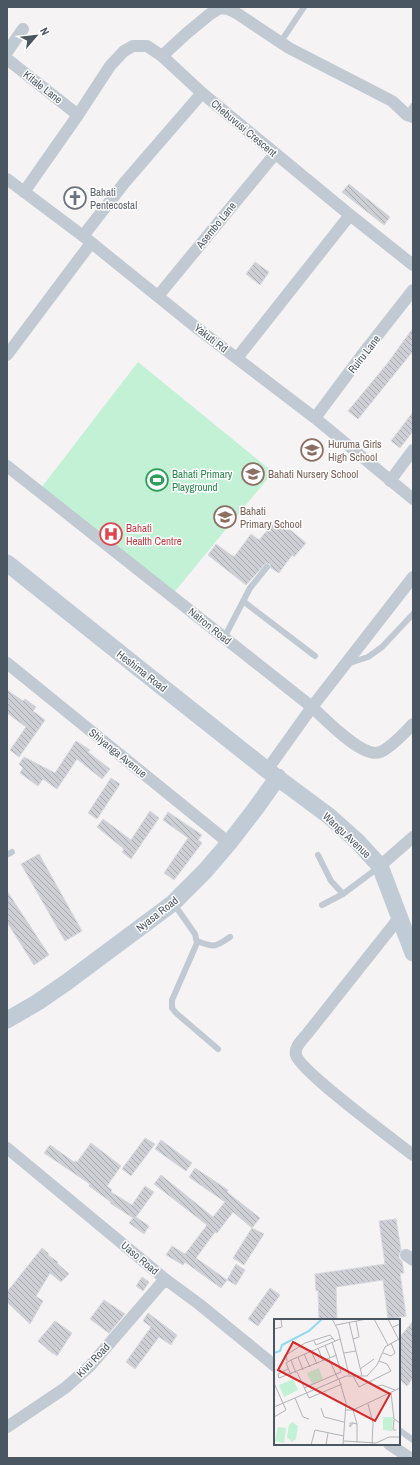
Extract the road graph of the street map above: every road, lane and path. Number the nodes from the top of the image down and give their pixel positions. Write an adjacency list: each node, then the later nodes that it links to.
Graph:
1 (304, 7): 3 (lane)
2 (23, 29): 4 (street)
3 (280, 43): 5 (street); 8 (street)
4 (7, 52)
5 (162, 56): 7 (street); 9 (street)
6 (7, 59): 9 (street, Kitale Lane)
7 (202, 93): 10 (street, Chebuvusi Crescent); 14 (street, Chebuvusi Crescent)
8 (411, 113)
9 (78, 115): 12 (street)
10 (275, 154): 13 (street, Chebuvusi Crescent); 17 (street, Asembo Lane)
11 (7, 179): 12 (street, Yakuti Rd)
12 (24, 192): 14 (street, Yakuti Rd)
13 (350, 215): 15 (street, Chebuvusi Crescent); 19 (street)
14 (87, 240): 17 (street, Yakuti Rd); 18 (street, Chebuvusi Crescent)
15 (413, 265)
16 (413, 290): 20 (street, Ruiru Lane)
17 (158, 296): 19 (street, Yakuti Rd)
18 (7, 355)
19 (237, 358): 20 (street, Yakuti Rd)
20 (315, 418): 23 (street, Yakuti Rd)
21 (413, 450): 23 (street)
22 (7, 466): 30 (street, Natron Road)
23 (390, 481): 24 (street, Yakuti Rd)
24 (413, 499)
25 (7, 563): 36 (street, Heshima Road)
26 (267, 567): 28 (lane)
27 (412, 582): 33 (street)
28 (243, 601): 30 (lane); 31 (lane)
29 (413, 614): 33 (lane)
30 (224, 638): 34 (street, Natron Road)
31 (315, 656)
32 (7, 663): 38 (street, Shiyanga Avenue)
33 (345, 664): 34 (street)
34 (312, 707): 35 (street, Natron Road); 36 (street)
35 (413, 724)
36 (272, 774): 38 (street, Nyasa Road); 40 (street, Wangu Avenue)
37 (413, 837): 40 (street)
38 (229, 843): 42 (street, Nyasa Road)
39 (318, 855): 41 (lane)
40 (380, 866): 41 (lane); 44 (street, Wangu Avenue)
41 (343, 894): 43 (lane)
42 (173, 903): 46 (lane); 48 (street, Nyasa Road)
43 (322, 905)
44 (399, 918): 47 (street, Wangu Avenue); 51 (street)
45 (230, 937): 46 (lane)
46 (197, 941): 49 (lane)
47 (413, 953)
48 (7, 1020)
49 (218, 1049)
50 (7, 1148): 52 (street, Uaso Road)
51 (413, 1155)
52 (165, 1279): 53 (street, Uaso Road); 54 (street, Kivu Road)
53 (274, 1365)
54 (7, 1427)
55 (400, 1431): 56 (lane)
56 (413, 1440)
57 (390, 1445): 58 (street)
58 (410, 1458)

